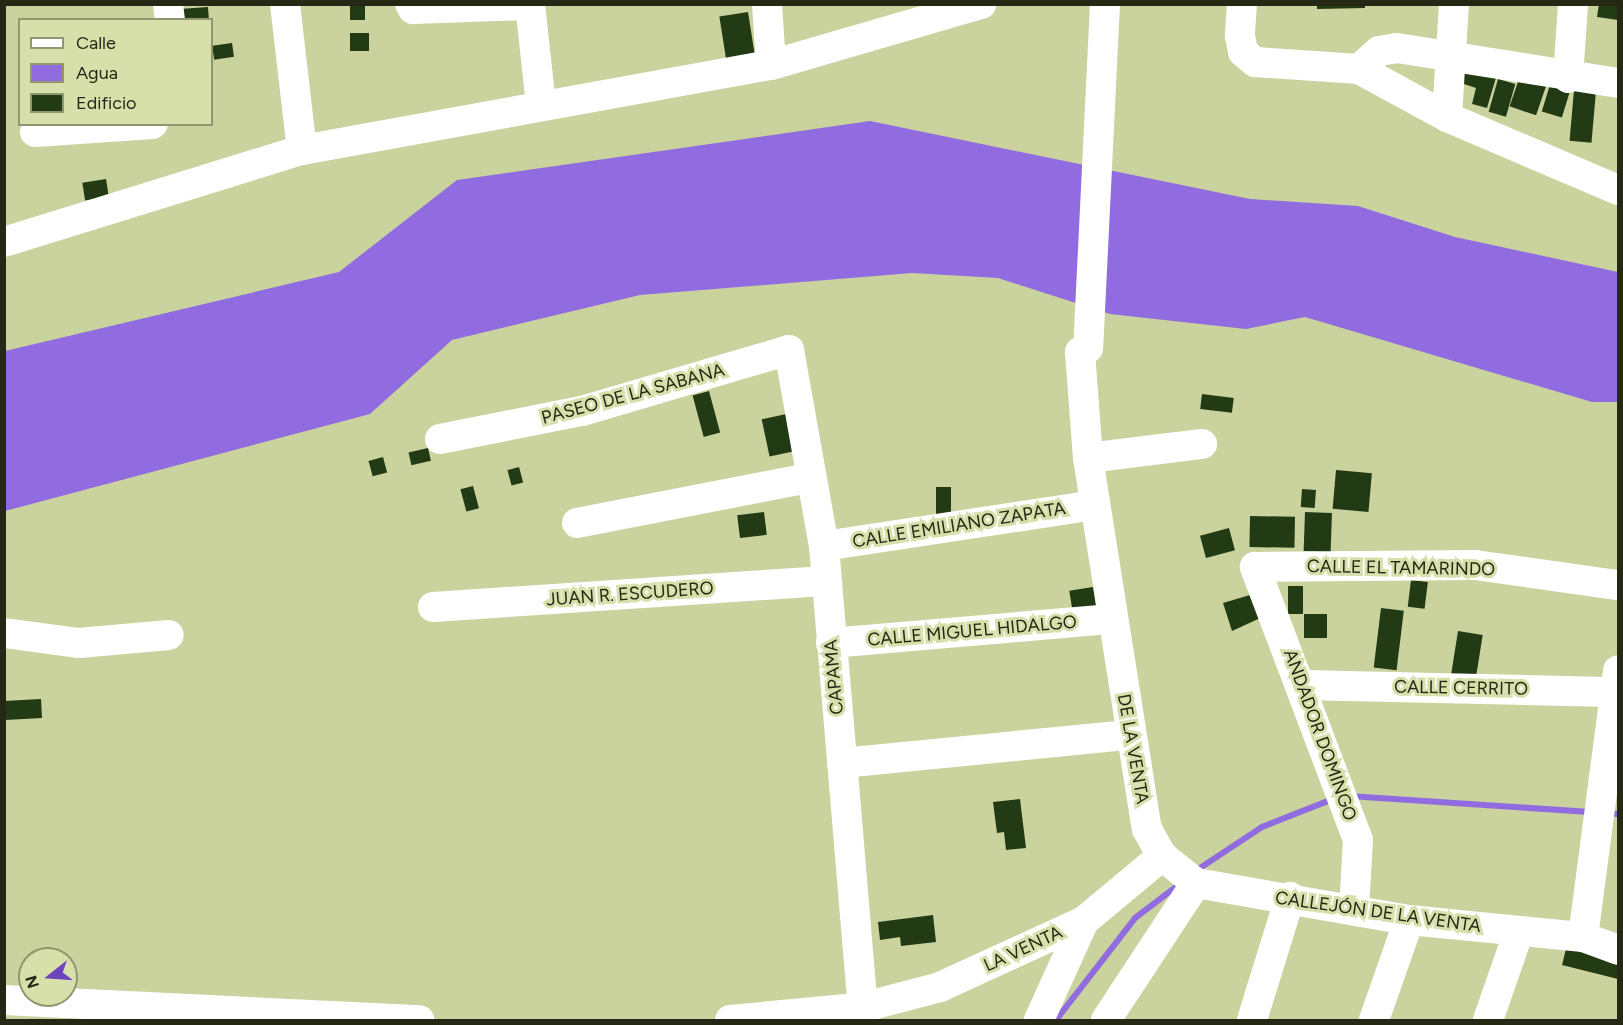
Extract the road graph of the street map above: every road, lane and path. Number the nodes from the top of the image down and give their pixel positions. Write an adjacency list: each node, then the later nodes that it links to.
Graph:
1 (285, 4): 20 (street)
2 (410, 4): 8 (street)
3 (767, 4): 12 (street)
4 (981, 4): 9 (street)
5 (1242, 4): 13 (street)
6 (1454, 4): 11 (street)
7 (1573, 4): 14 (street)
8 (530, 5): 16 (street)
9 (892, 17): 12 (street)
10 (1104, 19): 26 (street, DE LA VENTA)
11 (1451, 58): 13 (street); 14 (street); 17 (street)
12 (771, 65): 16 (street)
13 (1359, 69): 17 (street)
14 (1568, 78): 15 (street)
15 (1618, 83)
16 (541, 105): 20 (street)
17 (1447, 117): 21 (street)
18 (124, 126): 19 (street)
19 (35, 132)
20 (302, 150): 22 (street)
21 (1618, 190)
22 (4, 242)
23 (789, 350): 24 (street, PASEO DE LA SABANA); 27 (street, CAPAMA)
24 (440, 438)
25 (1202, 444): 26 (street)
26 (1088, 458): 28 (street, DE LA VENTA)
27 (808, 478): 29 (street); 30 (street, CAPAMA)
28 (1095, 505): 30 (street, CALLE EMILIANO ZAPATA); 35 (street, DE LA VENTA)
29 (577, 523)
30 (824, 546): 32 (street, CAPAMA)
31 (1255, 567): 33 (street, CALLE EL TAMARINDO); 40 (street, ANDADOR DOMINGO)
32 (826, 581): 34 (street, JUAN R. ESCUDERO); 38 (street, CAPAMA)
33 (1618, 585)
34 (433, 607)
35 (1112, 619): 38 (street, CALLE MIGUEL HIDALGO); 41 (street, DE LA VENTA)
36 (4, 633): 37 (street)
37 (169, 635)
38 (831, 643): 42 (street, CAPAMA)
39 (1617, 684): 40 (street, CALLE CERRITO); 49 (street)
40 (1303, 685): 45 (street, ANDADOR DOMINGO)
41 (1129, 735): 42 (street); 43 (street, DE LA VENTA)
42 (842, 763): 53 (street, CAPAMA)
43 (1182, 872): 44 (street, CALLEJÓN DE LA VENTA); 47 (street, LA VENTA); 59 (street)
44 (1290, 897): 45 (street, CALLEJÓN DE LA VENTA); 60 (street)
45 (1354, 909): 46 (street, CALLEJÓN DE LA VENTA)
46 (1409, 920): 48 (street, CALLEJÓN DE LA VENTA); 61 (street)
47 (1084, 921): 53 (street, LA VENTA); 58 (street)
48 (1519, 932): 49 (street, CALLEJÓN DE LA VENTA); 62 (street)
49 (1583, 937): 50 (street, CALLEJÓN DE LA VENTA)
50 (1618, 950)
51 (8, 1007): 52 (street)
52 (132, 1013): 54 (street)
53 (864, 1014): 57 (street, LA VENTA)
54 (240, 1015): 55 (street)
55 (362, 1018): 56 (street)
56 (420, 1020)
57 (730, 1020)
58 (1039, 1020)
59 (1106, 1020)
60 (1252, 1020)
61 (1374, 1020)
62 (1488, 1020)

